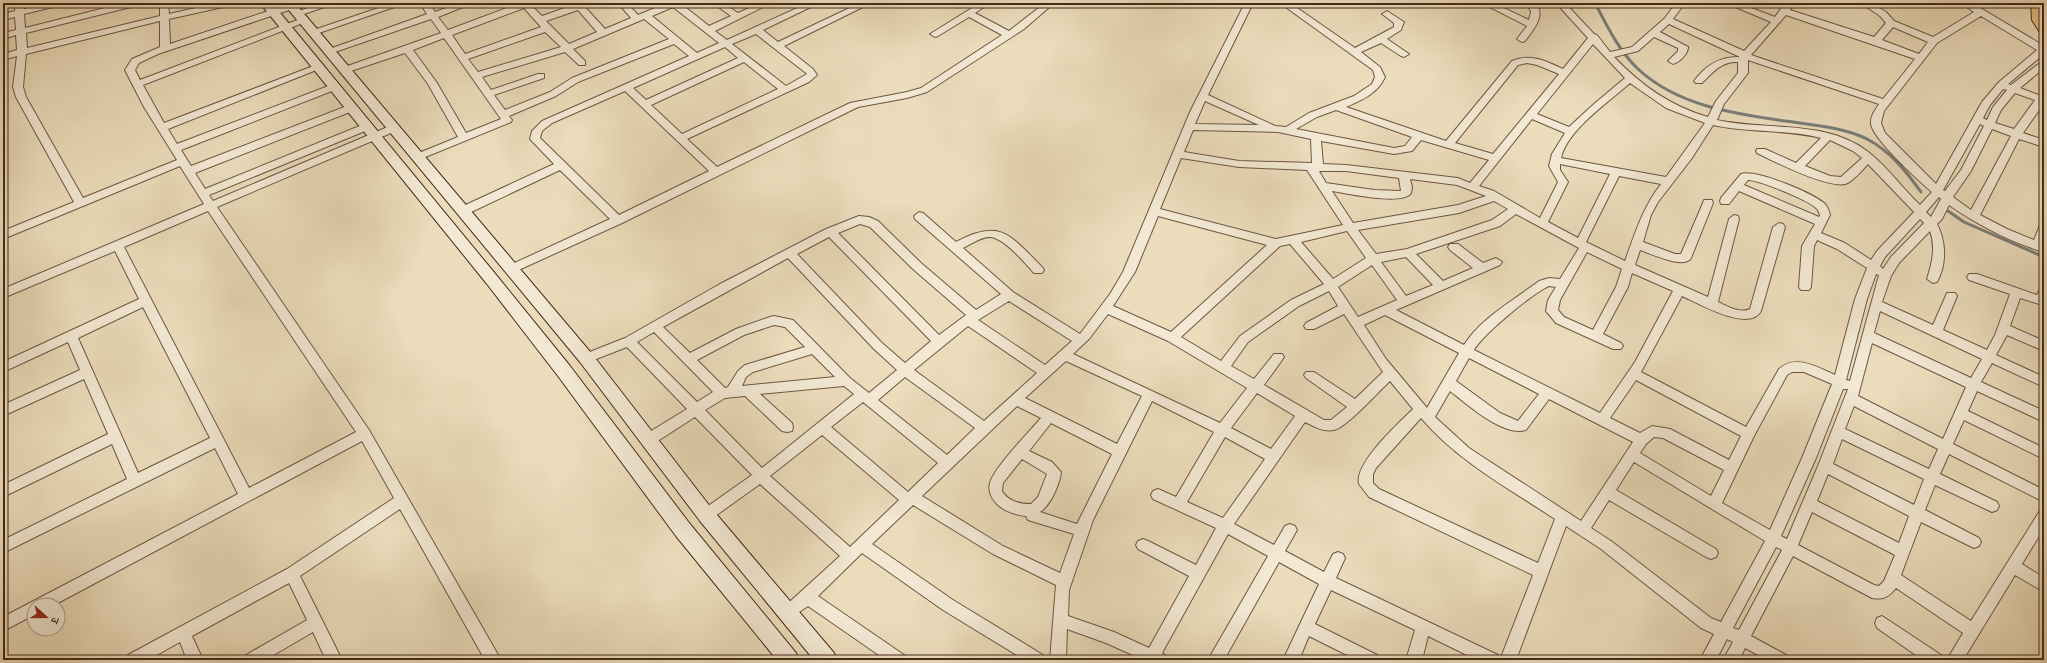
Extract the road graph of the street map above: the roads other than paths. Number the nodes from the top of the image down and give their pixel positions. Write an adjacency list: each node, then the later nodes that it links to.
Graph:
1 (58, 3): 34 (street)
2 (136, 3): 54 (street)
3 (164, 3): 41 (street)
4 (229, 3): 41 (street)
5 (332, 3): 36 (street)
6 (402, 3): 36 (street)
7 (424, 3): 39 (street)
8 (469, 3): 39 (street)
9 (527, 3): 44 (street); 56 (street)
10 (588, 3): 29 (street)
11 (622, 3): 43 (street)
12 (675, 3): 30 (street); 52 (street)
13 (768, 3): 42 (street)
14 (815, 3): 53 (street)
15 (867, 3): 31 (street)
16 (1050, 3): 59 (street)
17 (1249, 3): 101 (street)
18 (1284, 3): 75 (street)
19 (1486, 3): 48 (street)
20 (1530, 3): 48 (street)
21 (1560, 3): 61 (street)
22 (1681, 3): 45 (street)
23 (1730, 3): 46 (street)
24 (1865, 3): 47 (street)
25 (1965, 3): 35 (street)
26 (2038, 3): 51 (main road)
27 (721, 4): 42 (street)
28 (982, 4): 37 (street)
29 (579, 6): 44 (street); 57 (street)
30 (657, 6): 43 (street)
31 (852, 6): 68 (street)
32 (1785, 6): 46 (street); 65 (street)
33 (270, 7): 36 (street); 49 (main road); 69 (street)
34 (19, 8): 40 (street); 54 (street)
35 (1981, 12): 66 (street); 72 (street)
36 (300, 13): 49 (street); 74 (main road)
37 (970, 14): 58 (street); 59 (street)
38 (1387, 14): 62 (street)
39 (433, 16): 56 (street); 74 (street)
40 (3, 17)
41 (165, 17): 69 (street); 73 (street)
42 (738, 17): 52 (street)
43 (642, 18): 57 (street); 64 (street)
44 (540, 20): 50 (street)
45 (1668, 20): 55 (street); 82 (street)
46 (1777, 21): 82 (street)
47 (1891, 23): 65 (street); 66 (street)
48 (1532, 25): 63 (street)
49 (285, 28): 87 (main road); 94 (street)
50 (547, 28): 70 (street); 80 (street)
51 (2044, 28)
52 (709, 30): 67 (street)
53 (757, 30): 67 (street); 68 (street)
54 (20, 31): 60 (street); 73 (street)
55 (1654, 33): 77 (street); 84 (street)
56 (446, 34): 71 (street); 80 (street)
57 (604, 34): 70 (street)
58 (935, 34)
59 (1010, 35): 138 (street)
60 (3, 36)
61 (1594, 38): 77 (street); 89 (street)
62 (1381, 39): 75 (street); 76 (street)
63 (1522, 39)
64 (675, 40): 78 (street); 107 (street)
65 (1876, 40): 83 (street)
66 (1934, 41): 83 (street)
67 (727, 44): 78 (street); 81 (street)
68 (778, 45): 99 (street)
69 (165, 48): 94 (street)
70 (568, 48): 86 (street); 90 (street)
71 (407, 49): 88 (street); 122 (street)
72 (2044, 50): 95 (street)
73 (22, 51): 79 (street); 152 (street)
74 (329, 51): 88 (main road)
75 (1354, 52): 105 (street)
76 (1404, 54)
77 (1613, 54): 92 (street)
78 (696, 56): 97 (street)
79 (3, 57)
80 (462, 58): 90 (street)
81 (745, 58): 99 (street); 104 (street)
82 (1744, 58): 93 (street); 103 (street); 109 (street)
83 (1921, 58): 103 (street)
84 (1673, 61)
85 (2044, 62): 98 (street)
86 (582, 63)
87 (319, 67): 96 (main road); 113 (street)
88 (345, 70): 114 (main road)
89 (1566, 72): 108 (street); 125 (street)
90 (475, 76): 100 (street)
91 (541, 76): 100 (street)
92 (1631, 78): 109 (street); 117 (street)
93 (1699, 81)
94 (137, 84): 113 (street)
95 (2002, 84): 98 (street); 110 (street)
96 (334, 87): 106 (main road); 126 (street)
97 (626, 87): 104 (street); 134 (street)
98 (2013, 89): 102 (street); 111 (street)
99 (785, 90): 123 (street)
100 (488, 94): 107 (street)
101 (1203, 96): 112 (street); 115 (street)
102 (2042, 99): 118 (street)
103 (1885, 103): 148 (street)
104 (645, 104): 123 (street)
105 (1337, 107): 115 (street); 120 (street)
106 (351, 108): 116 (main road); 137 (street)
107 (503, 115): 122 (street)
108 (1531, 115): 117 (street); 130 (street)
109 (1712, 120): 121 (street); 142 (street)
110 (1976, 120): 111 (street); 148 (street)
111 (1988, 124): 118 (street); 151 (street)
112 (1189, 127): 115 (street); 128 (street)
113 (162, 128): 126 (street)
114 (394, 128): 116 (street); 129 (main road)
115 (1282, 130): 119 (street)
116 (370, 132): 143 (main road); 147 (street); 154 (street)
117 (1571, 132): 132 (street)
118 (2017, 134): 124 (street); 160 (street)
119 (1316, 136): 120 (street); 136 (street)
120 (1419, 136): 125 (street)
121 (1828, 136): 131 (street); 135 (street)
122 (463, 137): 129 (street)
123 (681, 138): 138 (street)
124 (2044, 144)
125 (1448, 145): 130 (street)
126 (175, 148): 133 (street)
127 (1761, 152): 135 (street)
128 (1178, 154): 136 (street); 157 (street)
129 (418, 156): 141 (main road)
130 (1494, 158): 145 (street)
131 (1868, 158): 135 (street); 158 (street)
132 (1556, 160): 139 (street); 165 (street)
133 (183, 161): 137 (street); 152 (street)
134 (561, 165): 156 (street); 163 (street)
135 (1798, 167)
136 (1315, 168): 140 (street); 144 (street)
137 (189, 171): 147 (street)
138 (716, 172): 163 (street)
139 (1616, 172): 142 (street); 176 (street)
140 (1403, 175): 144 (street); 145 (street)
141 (434, 176): 143 (main road); 156 (main road)
142 (1666, 181): 174 (street)
143 (415, 186): 207 (main road)
144 (1324, 186): 166 (street)
145 (1473, 186): 149 (street)
146 (1737, 186): 150 (street); 164 (street); 164 (street)
147 (203, 194): 154 (street)
148 (1935, 195): 151 (street); 158 (street)
149 (1495, 197): 155 (street); 166 (street)
150 (1725, 201)
151 (1946, 202): 160 (street); 162 (street)
152 (80, 203): 171 (street)
153 (1708, 203): 174 (street)
154 (210, 205): 175 (street); 270 (street)
155 (1515, 209): 165 (street); 181 (street)
156 (463, 211): 187 (main road)
157 (1154, 211): 173 (street); 209 (street)
158 (1923, 211): 162 (street); 185 (street)
159 (919, 216): 177 (street)
160 (1973, 217): 179 (street)
161 (1734, 219): 205 (street)
162 (1934, 219): 189 (street); 190 (street)
163 (618, 220): 187 (street)
164 (1821, 222): 170 (street)
165 (1542, 224): 176 (street)
166 (1350, 227): 172 (street); 182 (street)
167 (1778, 228): 205 (street)
168 (2044, 228): 179 (street)
169 (830, 232): 180 (street); 212 (street); 225 (street)
170 (1814, 234): 185 (street); 195 (street)
171 (3, 235)
172 (1292, 240): 173 (street); 193 (street)
173 (1276, 243): 222 (street)
174 (1636, 244): 184 (street)
175 (117, 245): 199 (street); 203 (street)
176 (1583, 245): 184 (street); 192 (street)
177 (955, 247): 188 (street); 201 (street)
178 (1454, 247): 186 (street)
179 (2041, 247)
180 (790, 253): 215 (street); 237 (street)
181 (1408, 253): 182 (street); 194 (street)
182 (1373, 259): 193 (street); 204 (street)
183 (1496, 262): 186 (street)
184 (1629, 266): 196 (street); 220 (street)
185 (1873, 267): 189 (street); 245 (street)
186 (1481, 268): 194 (street)
187 (512, 269): 200 (main road)
188 (1038, 270)
189 (1885, 275): 206 (street)
190 (1933, 278)
191 (1973, 278): 198 (street)
192 (1564, 284): 220 (street); 229 (street)
193 (1332, 285): 208 (street); 236 (street)
194 (1441, 286): 204 (street)
195 (1805, 287)
196 (1680, 289): 205 (street); 241 (street)
197 (2044, 292): 198 (street)
198 (2016, 293): 217 (street)
199 (3, 294)
200 (534, 295): 207 (main road); 211 (main road)
201 (1009, 295): 212 (street); 223 (street)
202 (1951, 296): 218 (street)
203 (146, 301): 219 (street); 273 (street)
204 (1404, 302): 210 (street)
205 (1712, 304)
206 (1876, 304): 218 (street); 221 (street)
207 (512, 305): 214 (main road)
208 (1346, 307): 213 (street); 216 (street)
209 (1106, 308): 222 (street); 223 (street)
210 (1385, 310): 213 (street); 229 (street)
211 (546, 311): 214 (main road); 233 (main road)
212 (972, 318): 225 (street); 239 (street)
213 (1356, 323): 240 (street)
214 (526, 324): 286 (main road)
215 (655, 326): 224 (street); 234 (street)
216 (1310, 326)
217 (2003, 328): 227 (street); 232 (street)
218 (1936, 332): 232 (street)
219 (71, 336): 235 (street); 238 (street)
220 (1596, 336): 226 (street)
221 (1868, 336): 247 (street); 253 (street)
222 (1172, 338): 236 (street)
223 (1080, 340): 230 (street)
224 (629, 341): 233 (street); 257 (street)
225 (938, 341): 237 (street)
226 (1617, 346)
227 (2044, 346)
228 (814, 348): 234 (street); 243 (street); 250 (street)
229 (1466, 351): 244 (street); 251 (street)
230 (1064, 355): 239 (street); 252 (street)
231 (1278, 357): 248 (street)
232 (1989, 357): 246 (street); 247 (street)
233 (586, 358): 274 (main road)
234 (689, 359): 250 (street)
235 (3, 367)
236 (1223, 367): 248 (street)
237 (905, 370): 254 (street); 267 (street)
238 (87, 372): 258 (street); 272 (street)
239 (1045, 372): 255 (street)
240 (1390, 373): 256 (street); 259 (street)
241 (1633, 373): 264 (street); 271 (street)
242 (1310, 375): 256 (street)
243 (846, 381): 249 (street); 254 (street)
244 (1448, 382): 251 (street); 259 (street)
245 (1839, 382): 253 (street); 271 (street); 310 (street)
246 (2044, 382)
247 (1974, 384): 260 (street); 262 (street)
248 (1256, 386): 261 (street); 268 (street)
249 (748, 391): 250 (street); 265 (street)
250 (727, 392): 257 (street)
251 (1548, 392): 264 (street)
252 (1149, 394): 268 (street); 278 (street)
253 (1852, 394): 269 (street); 276 (street)
254 (866, 397): 266 (street); 283 (street)
255 (1015, 399): 263 (street); 267 (street)
256 (1356, 407): 261 (street)
257 (695, 410): 274 (street); 287 (street)
258 (3, 411)
259 (1424, 413): 304 (street); 322 (street)
260 (1961, 413): 276 (street); 280 (street)
261 (1303, 414): 282 (street)
262 (2044, 417)
263 (1049, 418): 277 (street); 278 (street)
264 (1602, 420): 275 (street)
265 (787, 427)
266 (822, 427): 287 (street); 295 (street)
267 (984, 428): 283 (street)
268 (1222, 430): 282 (street); 297 (street)
269 (1838, 431): 284 (street); 288 (street)
270 (364, 434): 293 (street); 296 (street)
271 (1749, 434): 285 (street)
272 (115, 436): 289 (street); 290 (street)
273 (218, 440): 289 (street); 293 (street)
274 (648, 440): 281 (main road)
275 (1641, 440): 279 (street); 285 (street)
276 (1946, 446): 288 (street); 294 (street)
277 (1019, 452): 277 (street)
278 (1120, 452): 309 (street)
279 (1631, 454): 291 (street); 299 (street)
280 (2044, 454)
281 (660, 456): 286 (main road); 301 (main road)
282 (1274, 457): 306 (street)
283 (947, 463): 295 (street)
284 (1825, 466): 298 (street); 302 (street)
285 (1732, 468): 299 (street)
286 (637, 469): 349 (main road)
287 (761, 476): 301 (street); 319 (street)
288 (1932, 476): 300 (street); 302 (street)
289 (135, 481): 314 (street)
290 (3, 491)
291 (1607, 492): 307 (street); 318 (street)
292 (1158, 495): 297 (street)
293 (246, 496): 329 (street)
294 (2044, 496)
295 (910, 499): 312 (street); 327 (street)
296 (402, 500): 323 (street); 348 (street)
297 (1179, 504): 306 (street)
298 (1810, 504): 315 (street); 316 (street)
299 (1714, 505): 310 (street)
300 (1992, 506)
301 (706, 514): 332 (main road)
302 (1917, 514): 311 (street); 316 (street)
303 (1033, 516): 309 (street)
304 (1563, 516): 307 (street); 322 (street)
305 (2044, 516): 321 (street)
306 (1225, 526): 317 (street); 324 (street)
307 (1583, 529): 339 (street)
308 (1290, 530): 317 (street)
309 (1082, 531): 327 (street)
310 (1773, 539): 315 (street); 339 (street)
311 (1974, 542)
312 (862, 545): 319 (street); 352 (street)
313 (1143, 545): 324 (street)
314 (3, 547)
315 (1790, 548): 325 (street); 342 (street)
316 (1903, 552): 325 (street)
317 (1277, 553): 326 (street); 354 (street)
318 (1711, 553)
319 (850, 556): 330 (street)
320 (1338, 558): 326 (street)
321 (2014, 567): 328 (street); 340 (street)
322 (1542, 572): 359 (street)
323 (292, 574): 334 (street); 341 (street)
324 (1198, 574): 343 (street)
325 (1893, 578): 340 (street)
326 (1327, 581): 337 (street); 338 (street)
327 (1064, 582): 333 (street)
328 (2044, 586)
329 (55, 597)
330 (807, 597): 332 (street); 351 (street)
331 (26, 612): 336 (street)
332 (789, 612): 350 (main road)
333 (1060, 620): 343 (street); 353 (street)
334 (316, 623): 346 (street); 347 (street)
335 (1882, 623): 363 (street)
336 (3, 624)
337 (1306, 627): 355 (street); 356 (street)
338 (1423, 628): 357 (street); 358 (street)
339 (1724, 631): 342 (street); 360 (street)
340 (1973, 631): 364 (street)
341 (183, 633): 344 (street); 345 (street)
342 (1743, 639): 361 (street); 362 (street)
343 (1156, 658)
344 (133, 660)
345 (195, 660)
346 (251, 660)
347 (334, 660)
348 (493, 660)
349 (788, 660)
350 (827, 660)
351 (899, 660)
352 (1038, 660)
353 (1058, 660)
354 (1216, 660)
355 (1291, 660)
356 (1372, 660)
357 (1414, 660)
358 (1493, 660)
359 (1508, 660)
360 (1708, 660)
361 (1731, 660)
362 (1781, 660)
363 (1936, 660)
364 (1955, 660)

